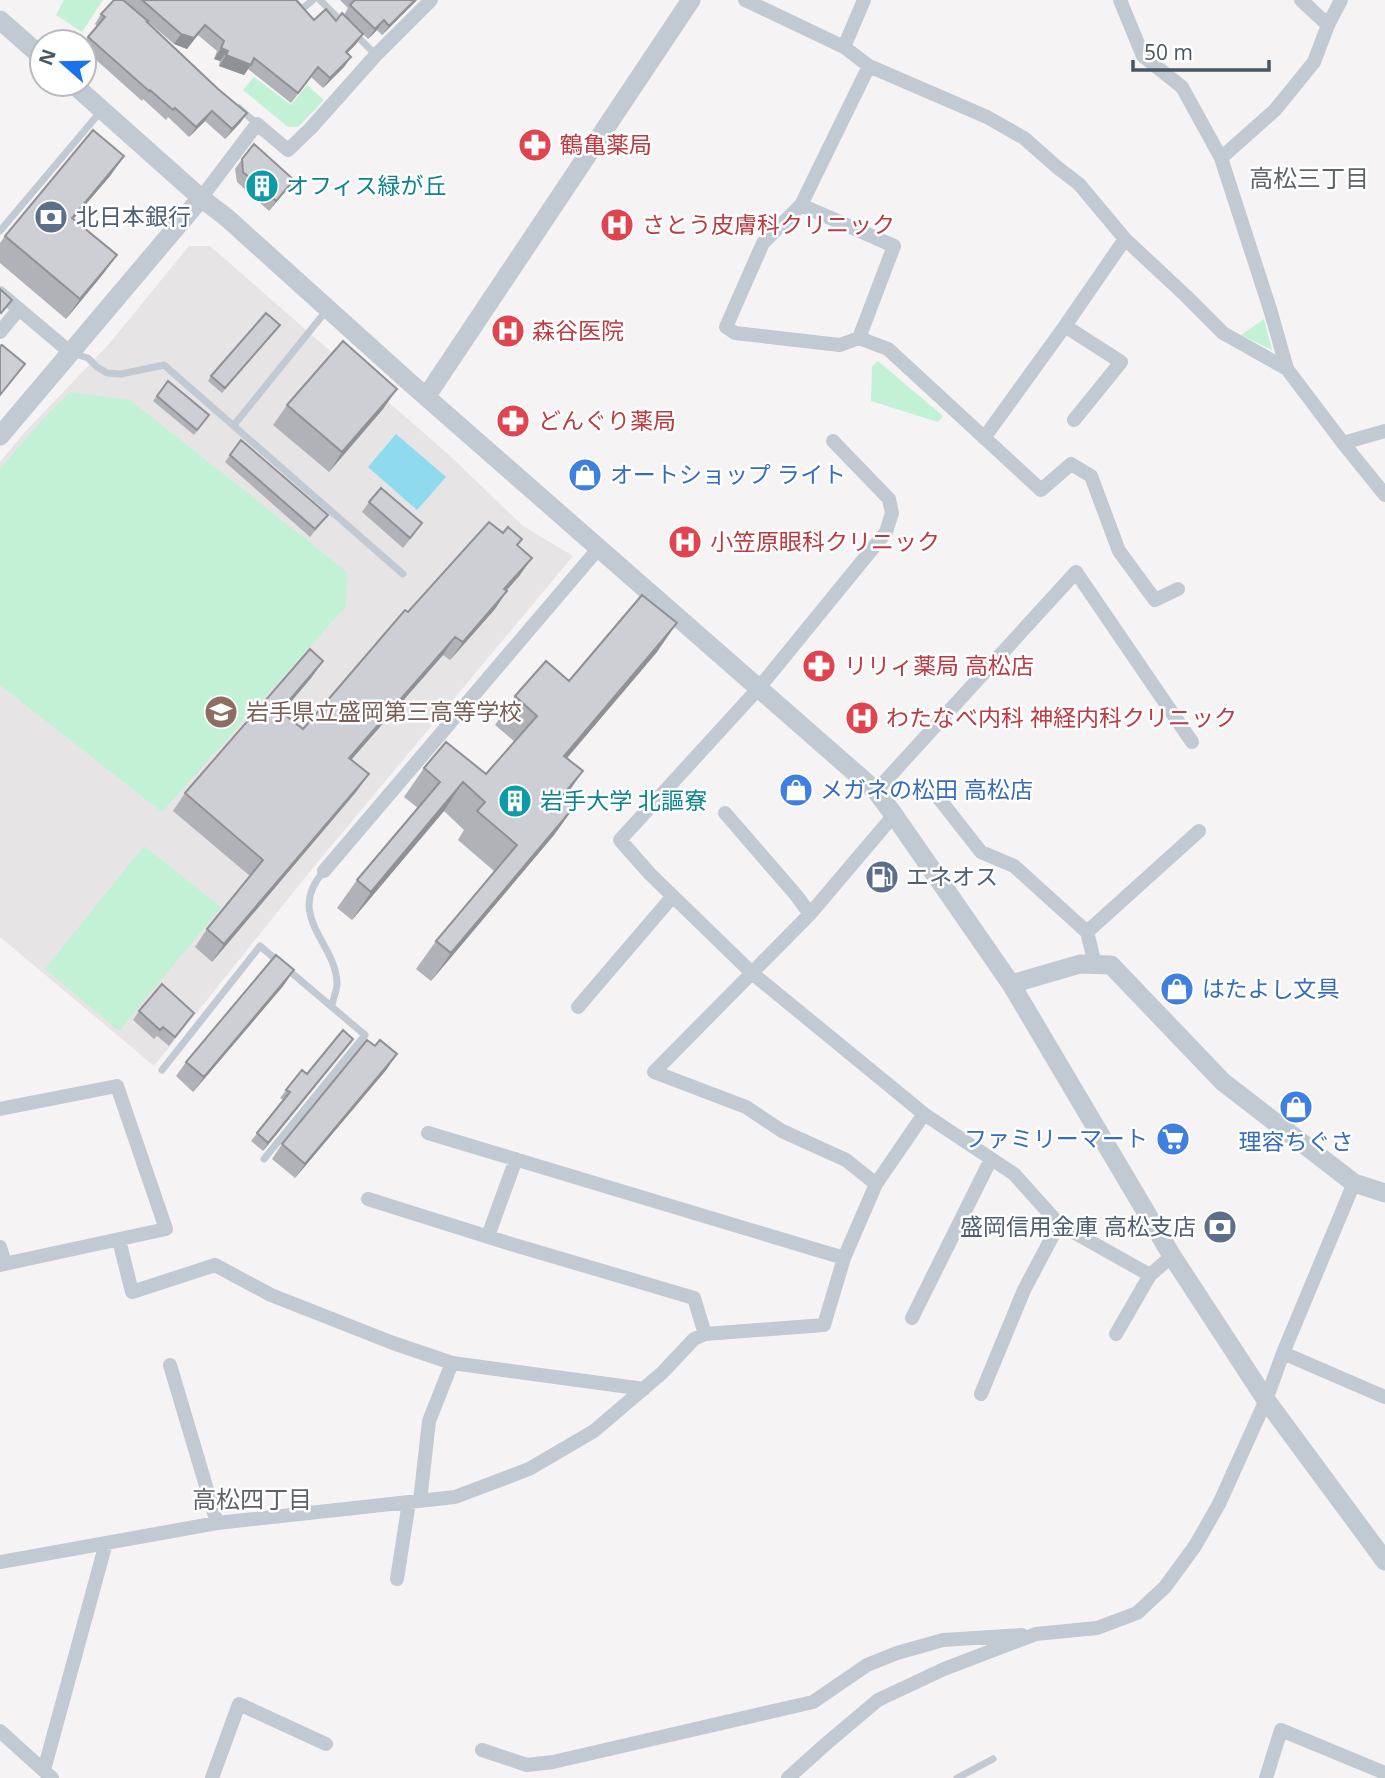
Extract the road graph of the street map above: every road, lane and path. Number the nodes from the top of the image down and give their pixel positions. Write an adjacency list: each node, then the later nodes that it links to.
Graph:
1 (293, 0): 2 (lane)
2 (313, 0)
3 (320, 0): 15 (lane)
4 (431, 0): 15 (street)
5 (691, 0): 34 (street)
6 (745, 0): 14 (street)
7 (864, 0): 14 (street)
8 (1120, 0): 21 (street)
9 (1301, 0): 11 (street)
10 (1341, 0): 11 (street)
11 (1328, 25): 21 (street)
12 (4, 30): 13 (street)
13 (28, 47)
14 (844, 47): 16 (street)
15 (376, 55): 20 (street)
16 (869, 66): 23 (street); 25 (street)
17 (89, 98): 19 (street)
18 (237, 106): 20 (lane)
19 (102, 110): 22 (street); 24 (lane)
20 (257, 124): 22 (street)
21 (1221, 158): 33 (street)
22 (201, 198): 28 (street); 32 (street)
23 (801, 205): 31 (street); 31 (street)
24 (0, 231)
25 (1125, 239): 29 (street); 33 (street)
26 (0, 293): 27 (street)
27 (19, 309): 30 (street); 32 (street)
28 (329, 309): 34 (street); 36 (lane)
29 (1065, 326): 35 (street); 39 (street)
30 (0, 332)
31 (859, 338): 39 (street)
32 (71, 353): 36 (lane); 38 (street)
33 (1287, 369): 41 (street)
34 (426, 397): 43 (street)
35 (1074, 419)
36 (234, 425): 44 (lane)
37 (1385, 431): 41 (street)
38 (0, 436)
39 (984, 438): 45 (street)
40 (833, 441): 46 (street)
41 (1343, 443): 42 (street)
42 (1385, 495)
43 (598, 549): 46 (street); 53 (street)
44 (403, 574)
45 (1178, 589)
46 (758, 690): 48 (street); 54 (street)
47 (1192, 742): 48 (street)
48 (876, 791): 51 (street)
49 (937, 796): 56 (street)
50 (724, 813): 55 (street)
51 (894, 815): 55 (street); 59 (street)
52 (1199, 831): 56 (street)
53 (324, 871): 60 (lane)
54 (673, 896): 58 (street); 61 (street)
55 (810, 914): 58 (street)
56 (1087, 932): 57 (street)
57 (1095, 964): 59 (street); 69 (street)
58 (752, 973): 64 (street); 70 (street)
59 (1011, 984): 77 (street)
60 (332, 1005): 62 (lane); 66 (lane)
61 (578, 1007)
62 (162, 1070)
63 (0, 1109): 75 (street)
64 (925, 1114): 68 (street); 70 (street)
65 (428, 1133): 67 (street)
66 (264, 1159)
67 (516, 1159): 74 (street); 78 (street)
68 (991, 1159): 73 (street); 81 (street)
69 (1354, 1183): 71 (street); 84 (street)
70 (876, 1184): 78 (street)
71 (1385, 1193)
72 (368, 1199): 74 (street)
73 (1059, 1224): 80 (street); 88 (street)
74 (488, 1236): 82 (street)
75 (119, 1240): 79 (street); 85 (street)
76 (0, 1247): 79 (street)
77 (1172, 1256): 80 (street); 90 (street)
78 (844, 1258): 82 (street)
79 (2, 1265)
80 (1150, 1275): 83 (street)
81 (912, 1318)
82 (705, 1334): 87 (street)
83 (1116, 1334)
84 (1283, 1353): 89 (street); 90 (street)
85 (452, 1363): 87 (street); 91 (street)
86 (170, 1365): 92 (street)
87 (644, 1389): 91 (street)
88 (981, 1394)
89 (1385, 1397)
90 (1266, 1399): 94 (street); 97 (street)
91 (415, 1501): 92 (street); 96 (street)
92 (217, 1522): 93 (street)
93 (106, 1543): 95 (street); 103 (street)
94 (1385, 1561)
95 (0, 1562)
96 (397, 1579)
97 (1036, 1634): 100 (street); 105 (street)
98 (0, 1731): 103 (street)
99 (326, 1744): 104 (street)
100 (482, 1750)
101 (993, 1759): 106 (lane)
102 (1385, 1773): 107 (street)
103 (48, 1774)
104 (212, 1778)
105 (788, 1778)
106 (957, 1778)
107 (1266, 1778)

